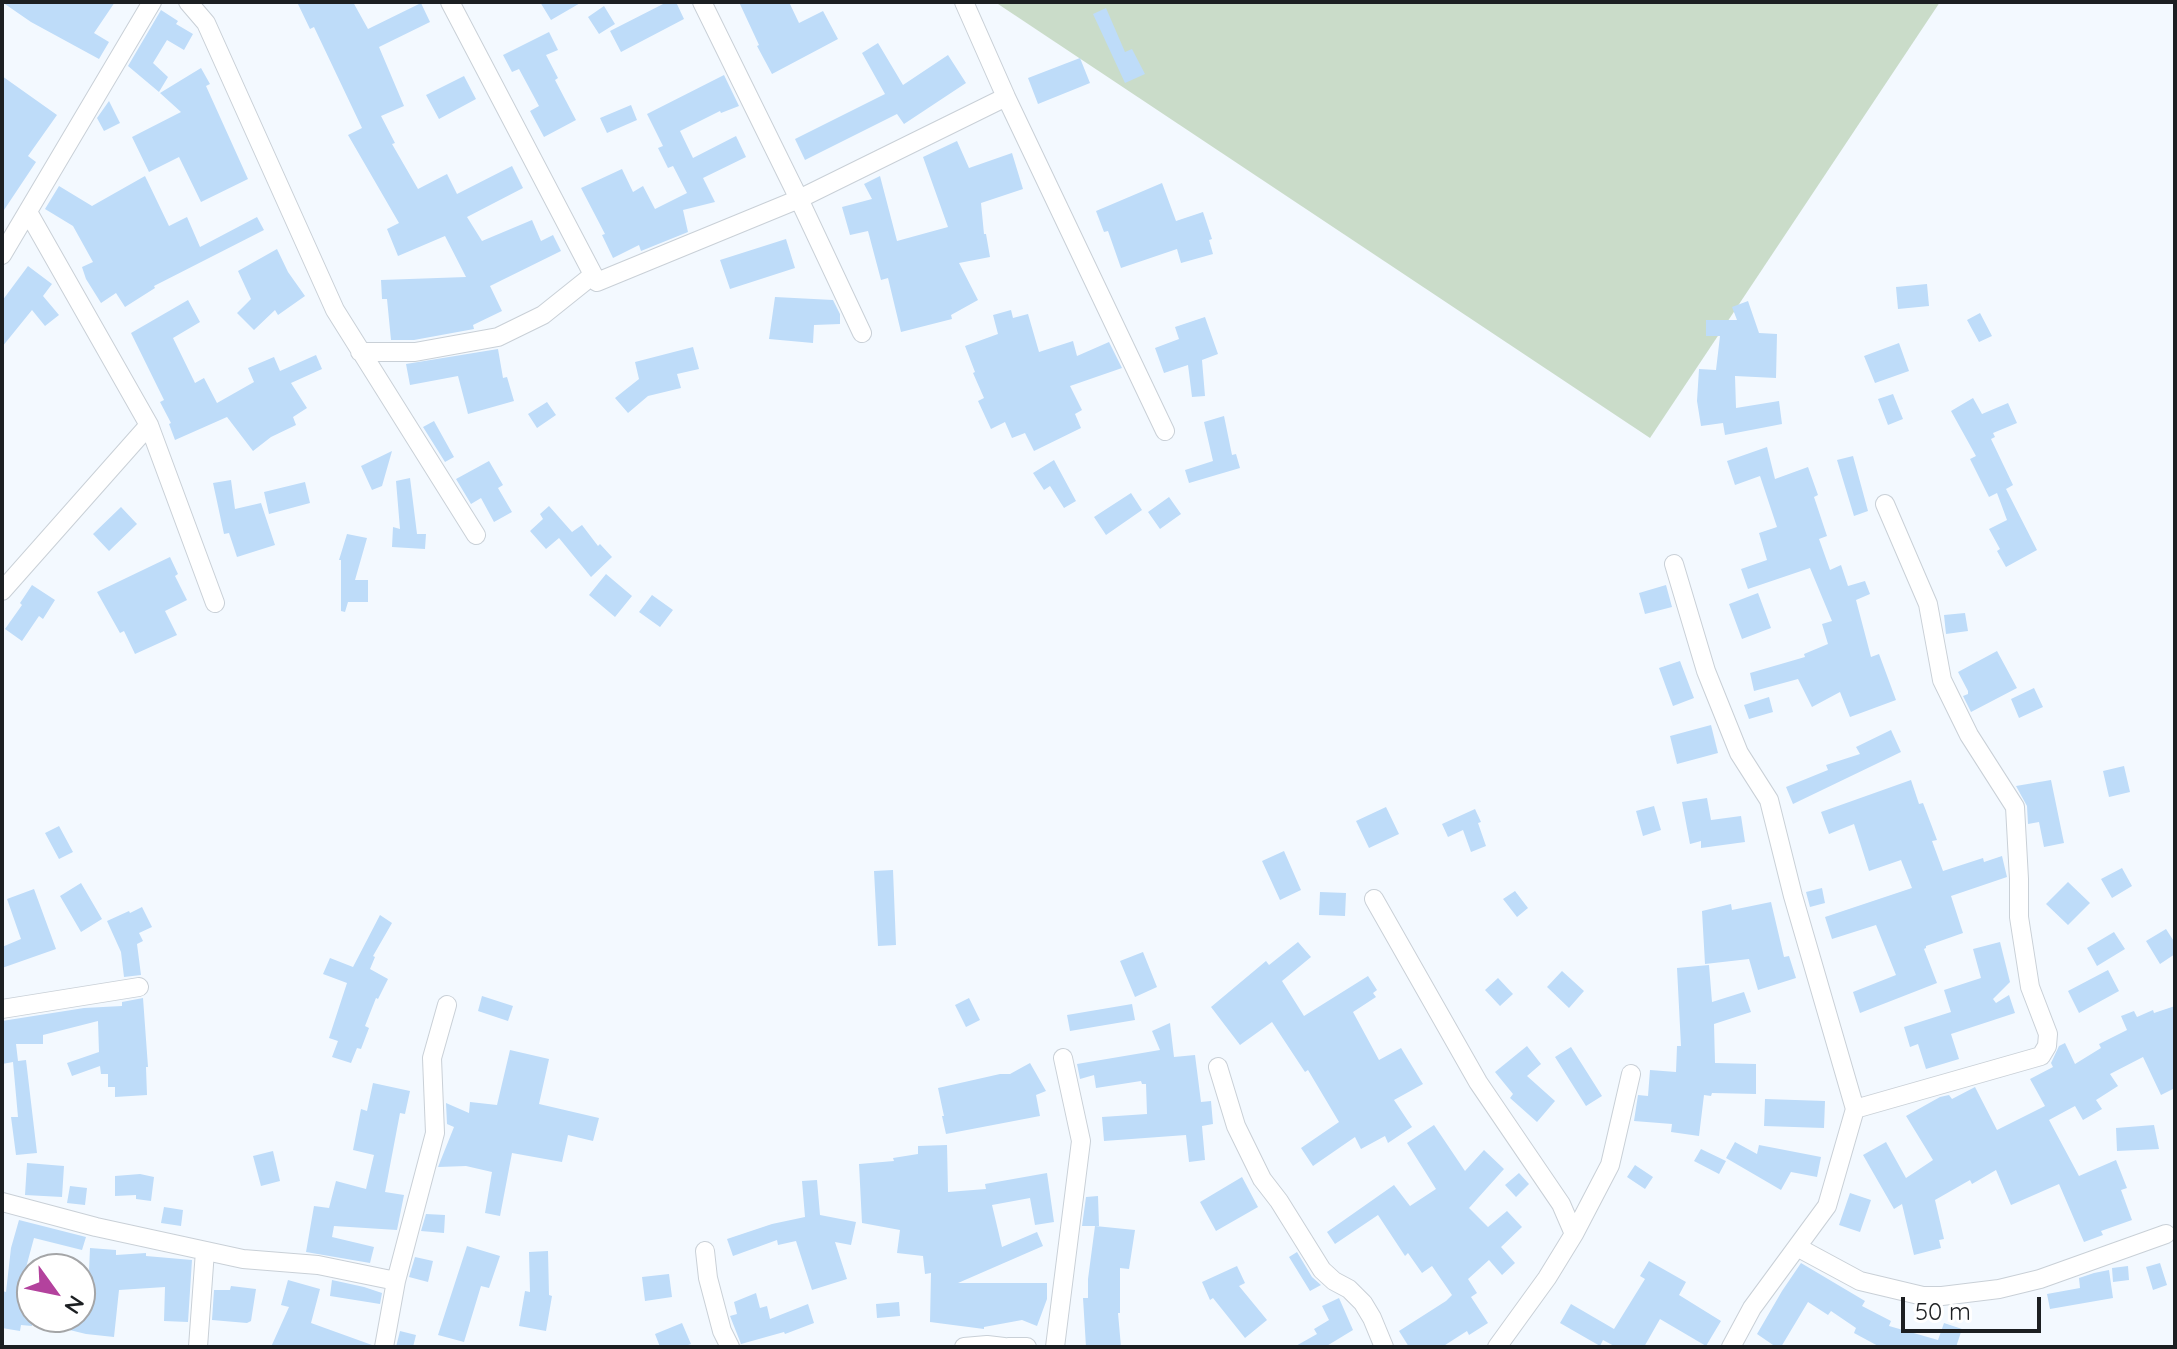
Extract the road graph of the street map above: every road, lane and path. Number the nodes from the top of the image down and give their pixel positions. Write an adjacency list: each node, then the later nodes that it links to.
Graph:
1 (152, 2): 8 (street)
2 (188, 2): 12 (street)
3 (450, 2): 10 (street)
4 (702, 2): 7 (street)
5 (964, 2): 6 (street)
6 (1006, 97): 7 (street); 14 (street)
7 (799, 199): 10 (street); 11 (street)
8 (28, 212): 9 (street); 13 (street)
9 (2, 255)
10 (593, 275): 12 (street)
11 (862, 333)
12 (360, 352): 16 (street)
13 (149, 425): 18 (street); 19 (street)
14 (1165, 431)
15 (1885, 504): 27 (street)
16 (476, 535)
17 (1674, 564): 27 (street)
18 (2, 591)
19 (215, 603)
20 (1374, 899): 29 (street)
21 (139, 987): 23 (street)
22 (447, 1005): 34 (street)
23 (2, 1009)
24 (1063, 1058): 41 (street)
25 (1218, 1067): 42 (street)
26 (1631, 1074): 29 (street)
27 (1855, 1109): 31 (street)
28 (2, 1202): 32 (street)
29 (1574, 1234): 43 (street)
30 (2166, 1234): 31 (street)
31 (1797, 1247): 44 (street)
32 (205, 1251): 34 (street); 35 (street)
33 (705, 1251): 37 (street)
34 (396, 1281): 36 (street)
35 (198, 1347)
36 (384, 1347)
37 (730, 1347)
38 (964, 1347): 39 (street)
39 (1006, 1347): 40 (street)
40 (1027, 1347)
41 (1055, 1347)
42 (1384, 1347)
43 (1497, 1347)
44 (1731, 1347)

